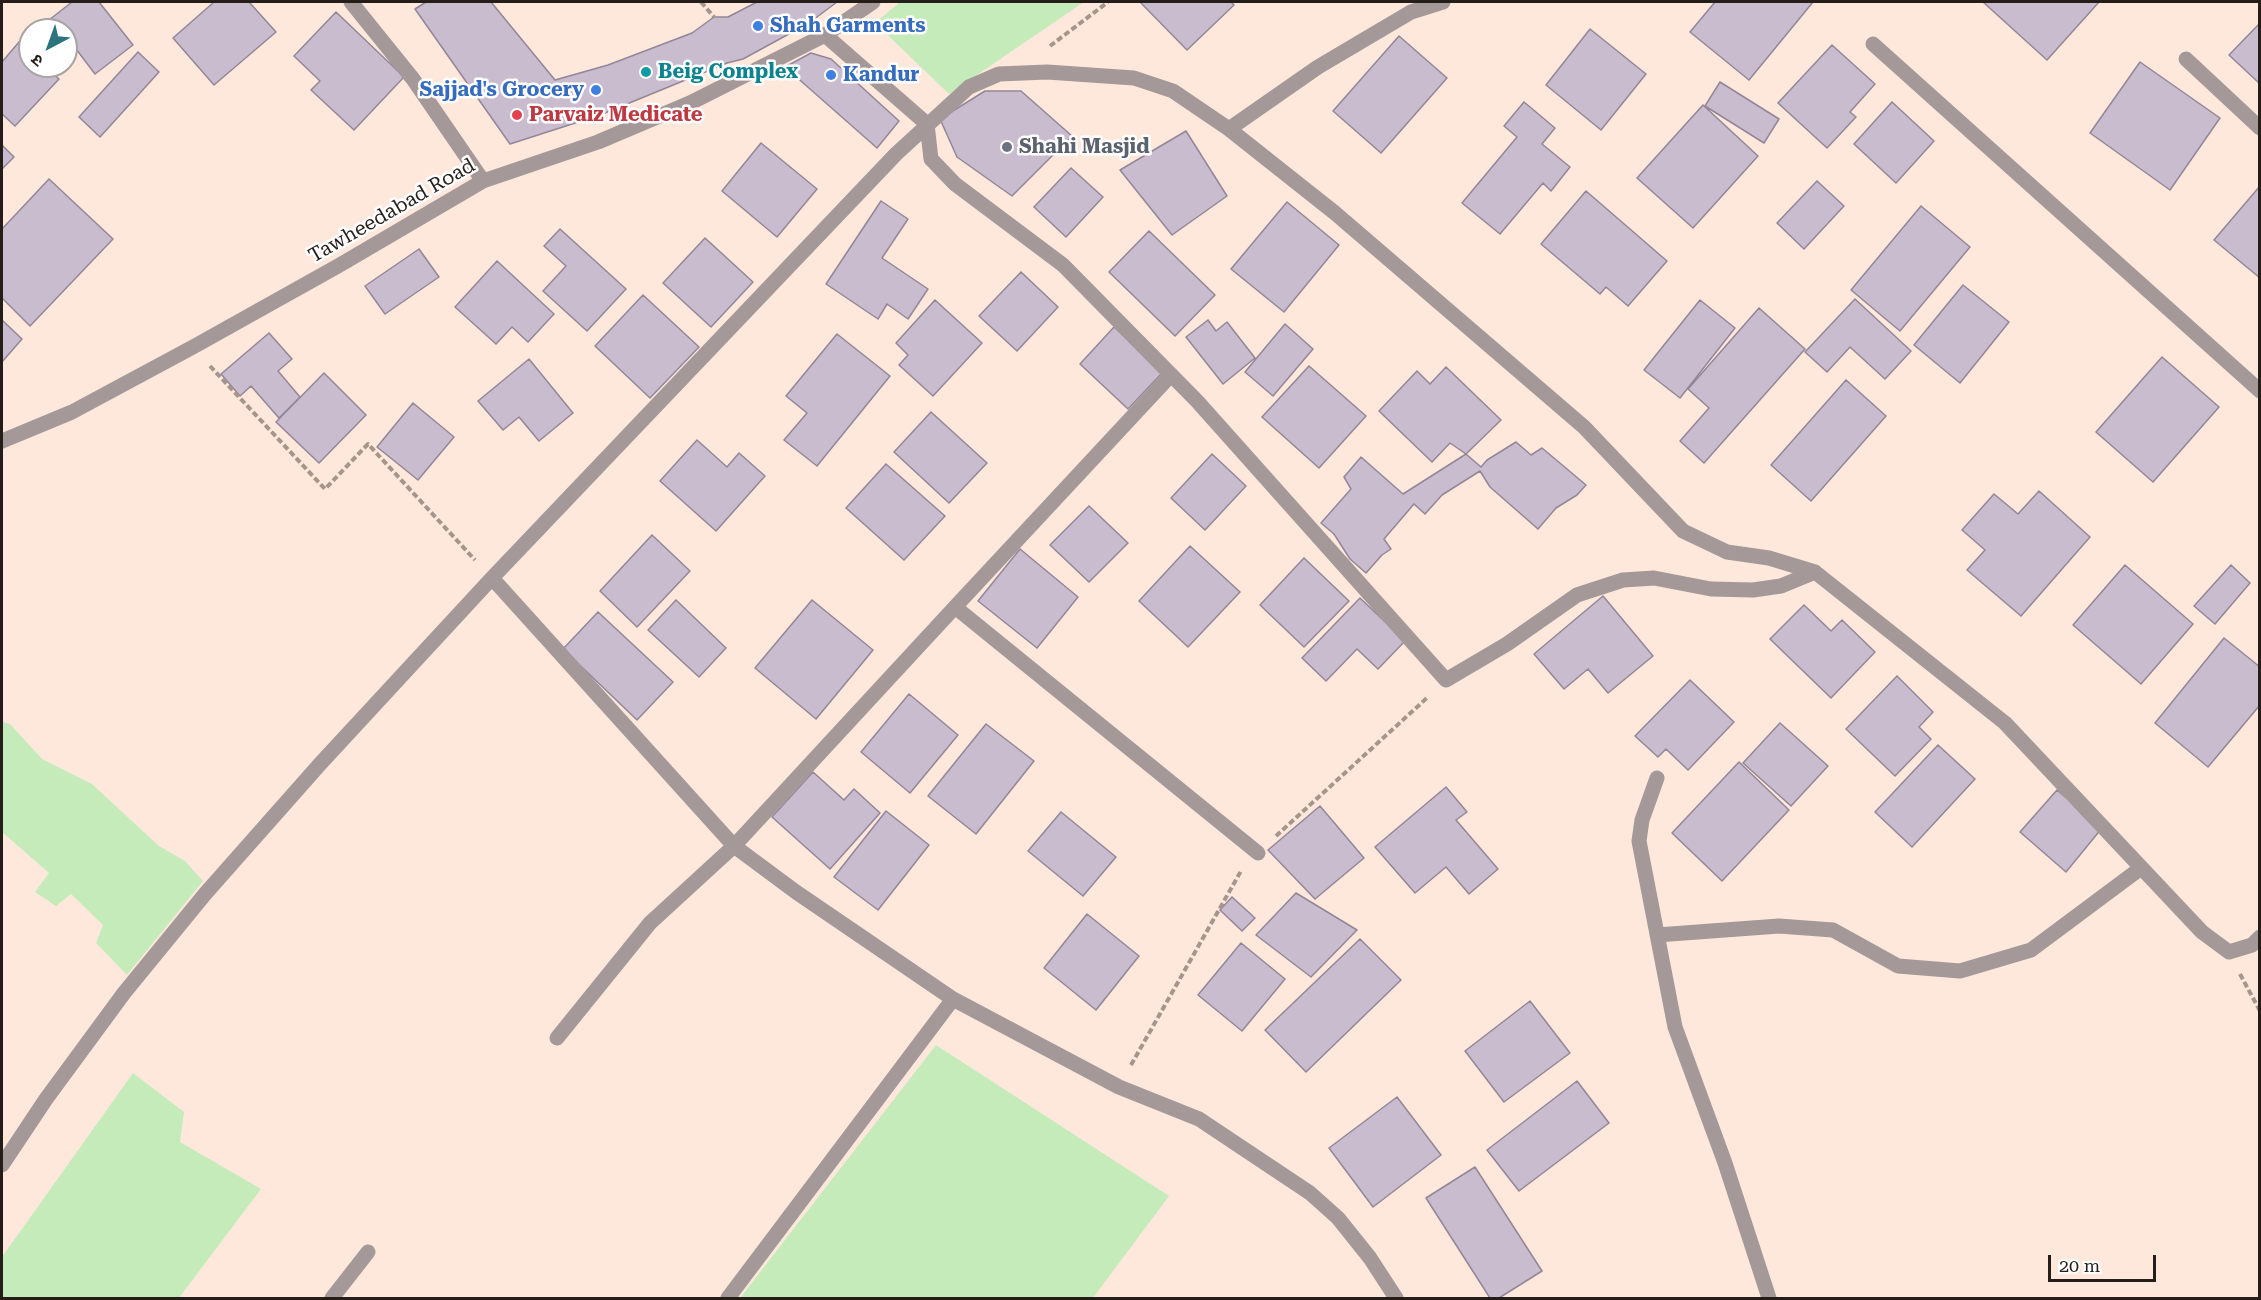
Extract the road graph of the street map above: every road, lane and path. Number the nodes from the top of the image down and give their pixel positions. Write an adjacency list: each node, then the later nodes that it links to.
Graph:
1 (351, 2): 14 (street)
2 (701, 2): 6 (path)
3 (873, 2): 7 (street, Tawheedabad Road)
4 (1108, 2): 10 (path)
5 (1443, 2): 13 (street)
6 (714, 17)
7 (825, 35): 11 (street); 14 (street, Tawheedabad Road)
8 (1873, 44): 17 (street)
9 (2186, 59): 12 (street)
10 (1014, 74): 11 (street); 13 (street)
11 (927, 124): 16 (street); 20 (street)
12 (2259, 128)
13 (1229, 129): 19 (street)
14 (483, 181): 15 (street, Tawheedabad Road)
15 (194, 347): 18 (street, Tawheedabad Road); 20 (path)
16 (1171, 375): 19 (street); 21 (street)
17 (2259, 391)
18 (2, 441)
19 (1815, 572): 25 (street)
20 (492, 578): 23 (street); 32 (street)
21 (955, 607): 23 (street); 24 (street)
22 (1657, 778): 26 (street)
23 (734, 846): 29 (street); 31 (street)
24 (1258, 853)
25 (2141, 868): 26 (street); 28 (street)
26 (1657, 935): 37 (street)
27 (2259, 937): 28 (street)
28 (2229, 952): 30 (path)
29 (953, 999): 35 (street); 36 (street)
30 (2259, 1011)
31 (557, 1038)
32 (2, 1165)
33 (368, 1252): 34 (street)
34 (332, 1299)
35 (728, 1299)
36 (1396, 1299)
37 (1769, 1299)

